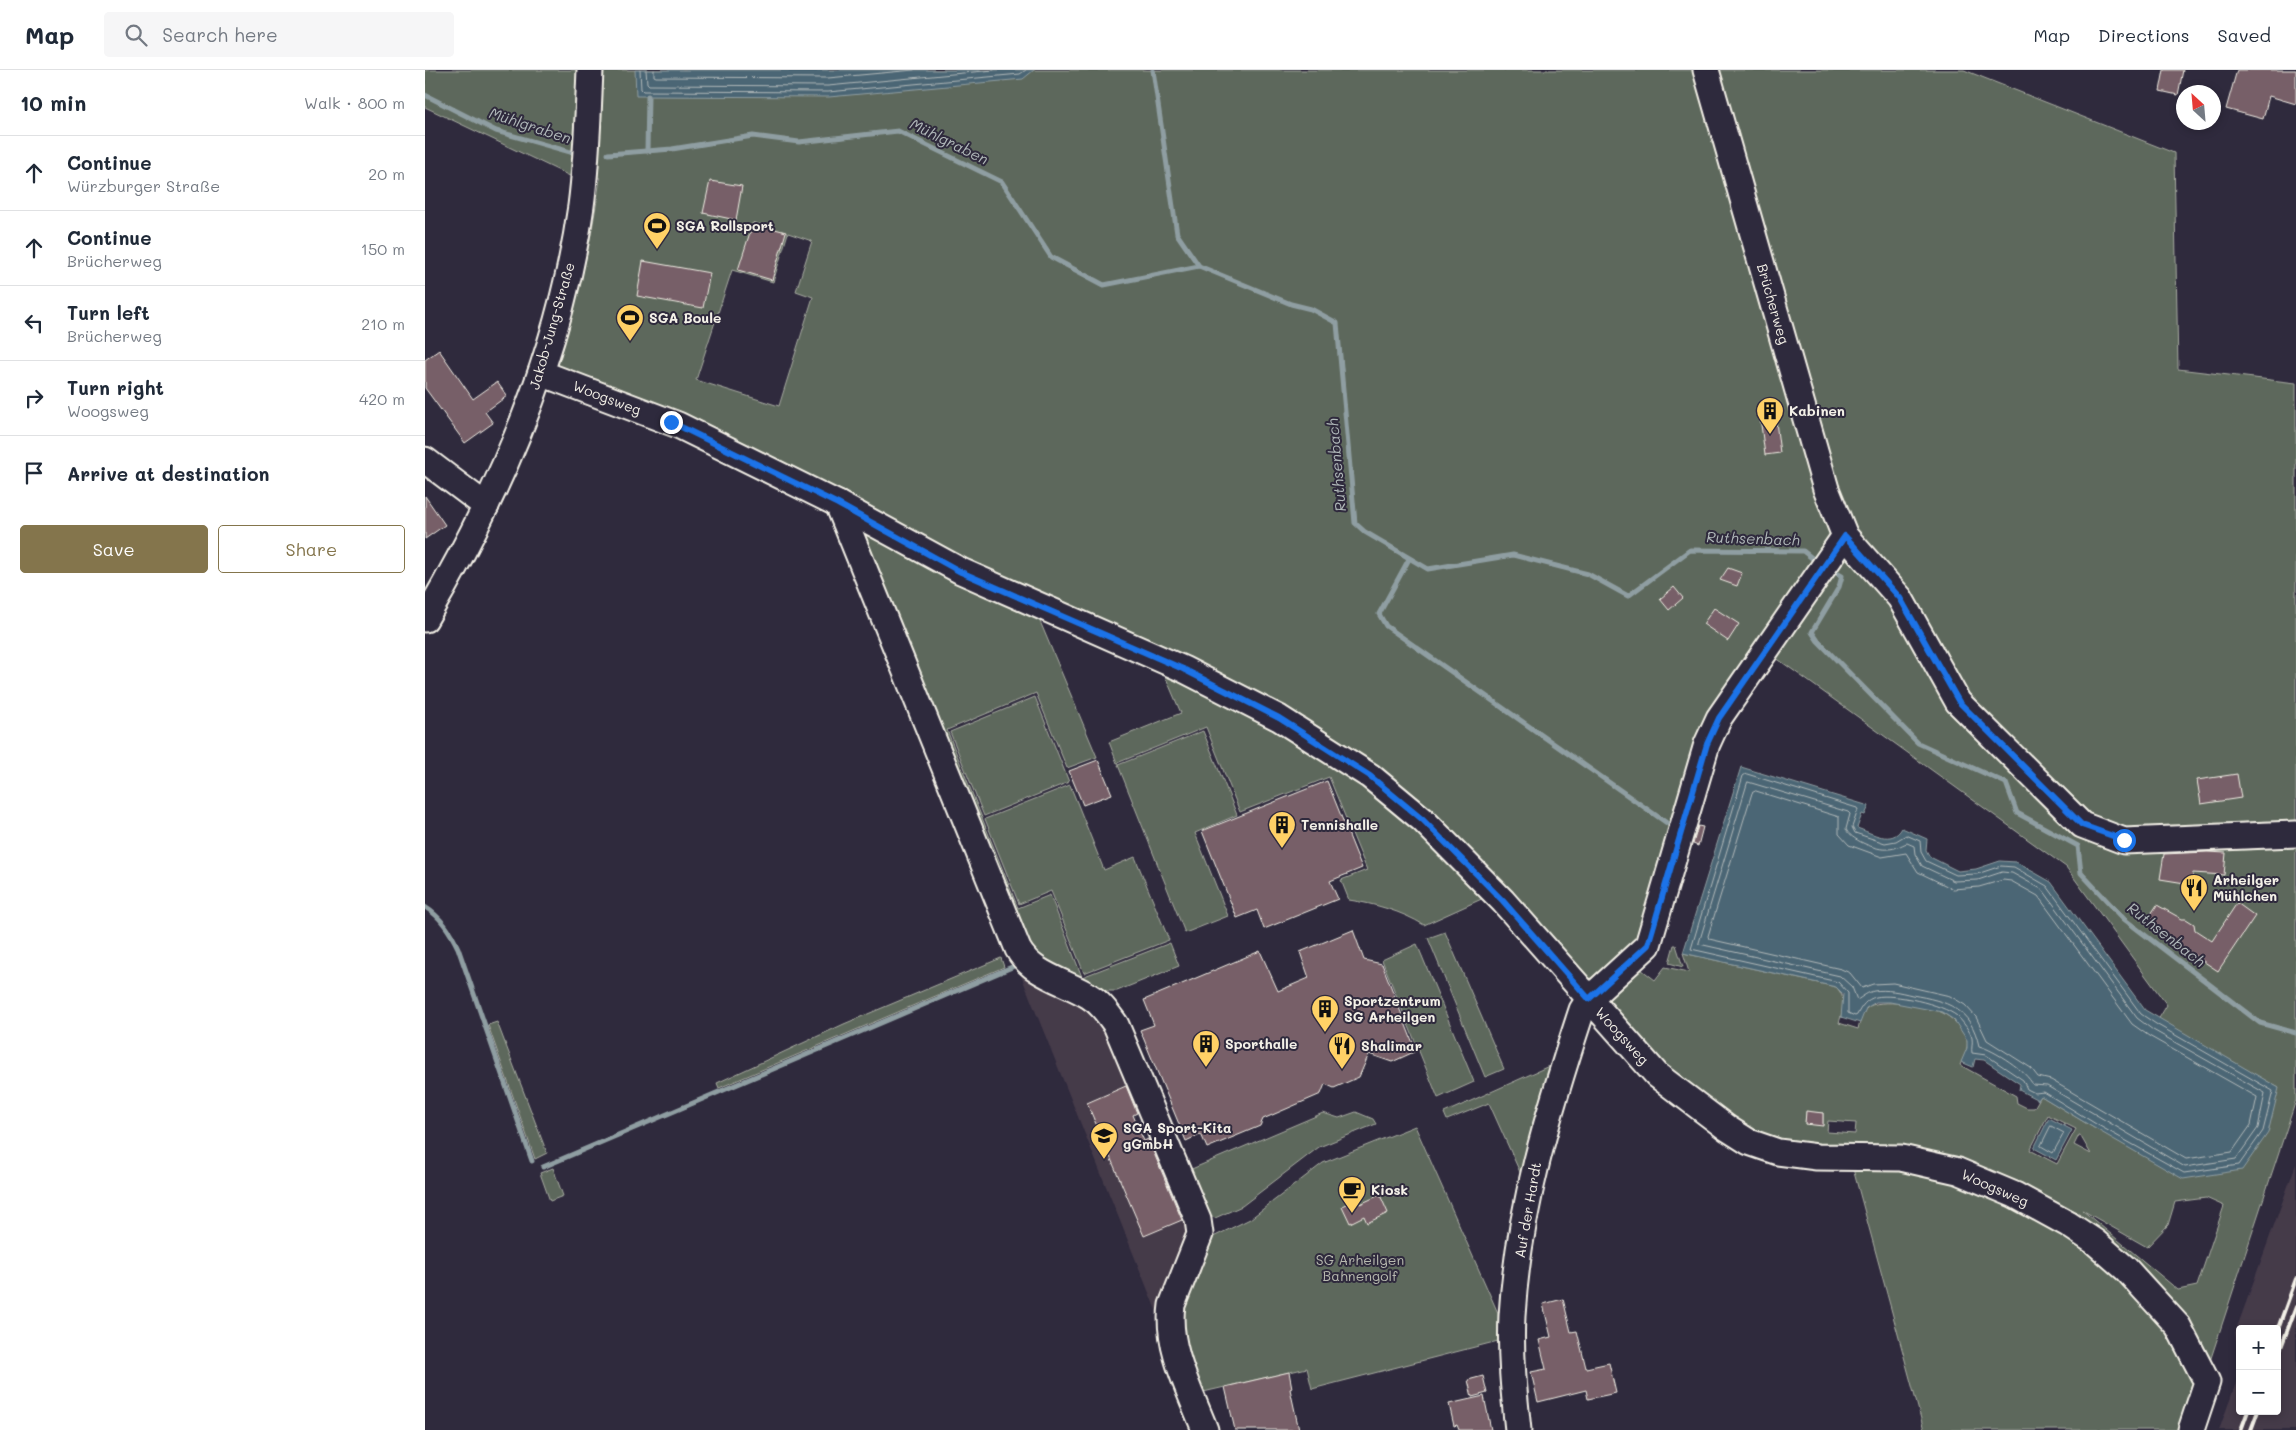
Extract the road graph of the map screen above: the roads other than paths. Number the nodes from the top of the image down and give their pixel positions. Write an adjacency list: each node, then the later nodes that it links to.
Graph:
1 (591, 70): 3 (street, Jakob-Jung-Straße)
2 (1706, 70): 7 (street, Brücherweg)
3 (541, 373): 5 (street, Woogsweg); 6 (street, Jakob-Jung-Straße)
4 (425, 460): 6 (street)
5 (838, 504): 10 (street, Woogsweg); 11 (street)
6 (486, 506): 8 (street, Jakob-Jung-Straße)
7 (1841, 542): 9 (street, Brücherweg); 10 (street)
8 (425, 619)
9 (2296, 834)
10 (1589, 999): 12 (street, Auf der Hardt); 13 (street, Woogsweg)
11 (1205, 1430)
12 (1518, 1430)
13 (2191, 1430)

